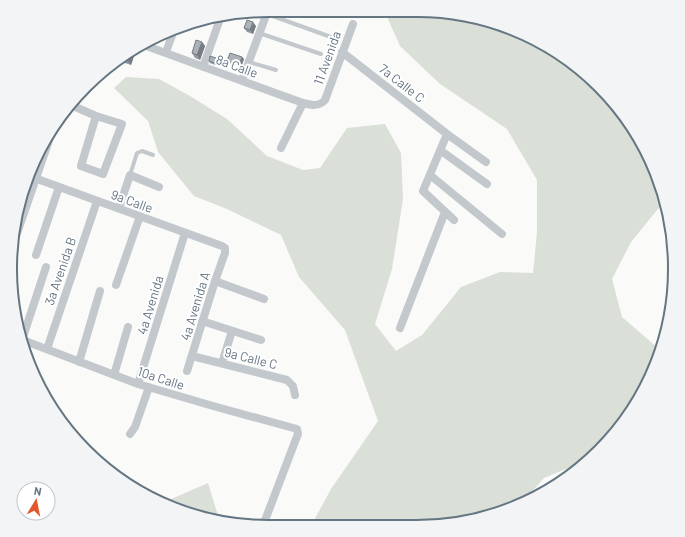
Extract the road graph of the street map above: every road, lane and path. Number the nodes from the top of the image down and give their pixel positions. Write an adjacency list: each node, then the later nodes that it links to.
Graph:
1 (265, 17): 5 (street)
2 (280, 17): 7 (lane)
3 (219, 22): 13 (street)
4 (353, 24): 10 (street, 11 Avenida)
5 (259, 33): 11 (lane); 12 (street)
6 (172, 36): 9 (street)
7 (331, 37)
8 (150, 47): 9 (street, 8a Calle)
9 (166, 52): 13 (street, 8a Calle)
10 (342, 52): 16 (street, 11 Avenida); 20 (street, 7a Calle C)
11 (321, 54)
12 (248, 62): 14 (lane); 15 (street)
13 (203, 67): 15 (street, 8a Calle)
14 (276, 70)
15 (242, 80): 17 (street, 8a Calle)
16 (325, 100): 17 (street, 8a Calle)
17 (303, 103): 21 (street)
18 (76, 107): 19 (street)
19 (96, 116): 19 (street)
20 (447, 134): 22 (street); 24 (street, 7a Calle C)
21 (281, 148)
22 (440, 150): 26 (street); 28 (street)
23 (153, 155): 25 (lane)
24 (486, 162)
25 (130, 175): 30 (street); 32 (street)
26 (430, 175): 33 (street); 37 (street)
27 (34, 178): 29 (street, 9a Calle)
28 (487, 184)
29 (59, 187): 31 (street, 9a Calle); 39 (street)
30 (159, 187)
31 (97, 201): 32 (street, 9a Calle); 52 (street, 3a Avenida B)
32 (119, 208): 34 (street, 9a Calle)
33 (445, 212): 35 (street); 47 (street)
34 (140, 216): 36 (street, 9a Calle); 42 (street)
35 (454, 220)
36 (184, 233): 38 (street, 9a Calle); 58 (street, 4a Avenida)
37 (502, 234)
38 (225, 248): 41 (street, 4a Avenida A)
39 (36, 255)
40 (46, 267): 48 (street)
41 (215, 281): 44 (street); 45 (street, 4a Avenida A)
42 (116, 285)
43 (100, 291): 54 (street)
44 (264, 299)
45 (202, 321): 49 (street); 53 (street, 4a Avenida A)
46 (128, 327): 57 (street)
47 (400, 328)
48 (25, 329)
49 (232, 331): 50 (street); 55 (street)
50 (261, 340)
51 (28, 343): 52 (street, 10a Calle)
52 (47, 349): 54 (street, 10a Calle)
53 (192, 356): 55 (street, 9a Calle C); 56 (street, 4a Avenida A)
54 (79, 362): 57 (street, 10a Calle)
55 (222, 363): 60 (street, 9a Calle C)
56 (187, 371)
57 (114, 375): 58 (street, 10a Calle)
58 (138, 384): 59 (street, 10a Calle)
59 (149, 387): 61 (street); 62 (street, 10a Calle)
60 (295, 395)
61 (130, 434)
62 (265, 520)

